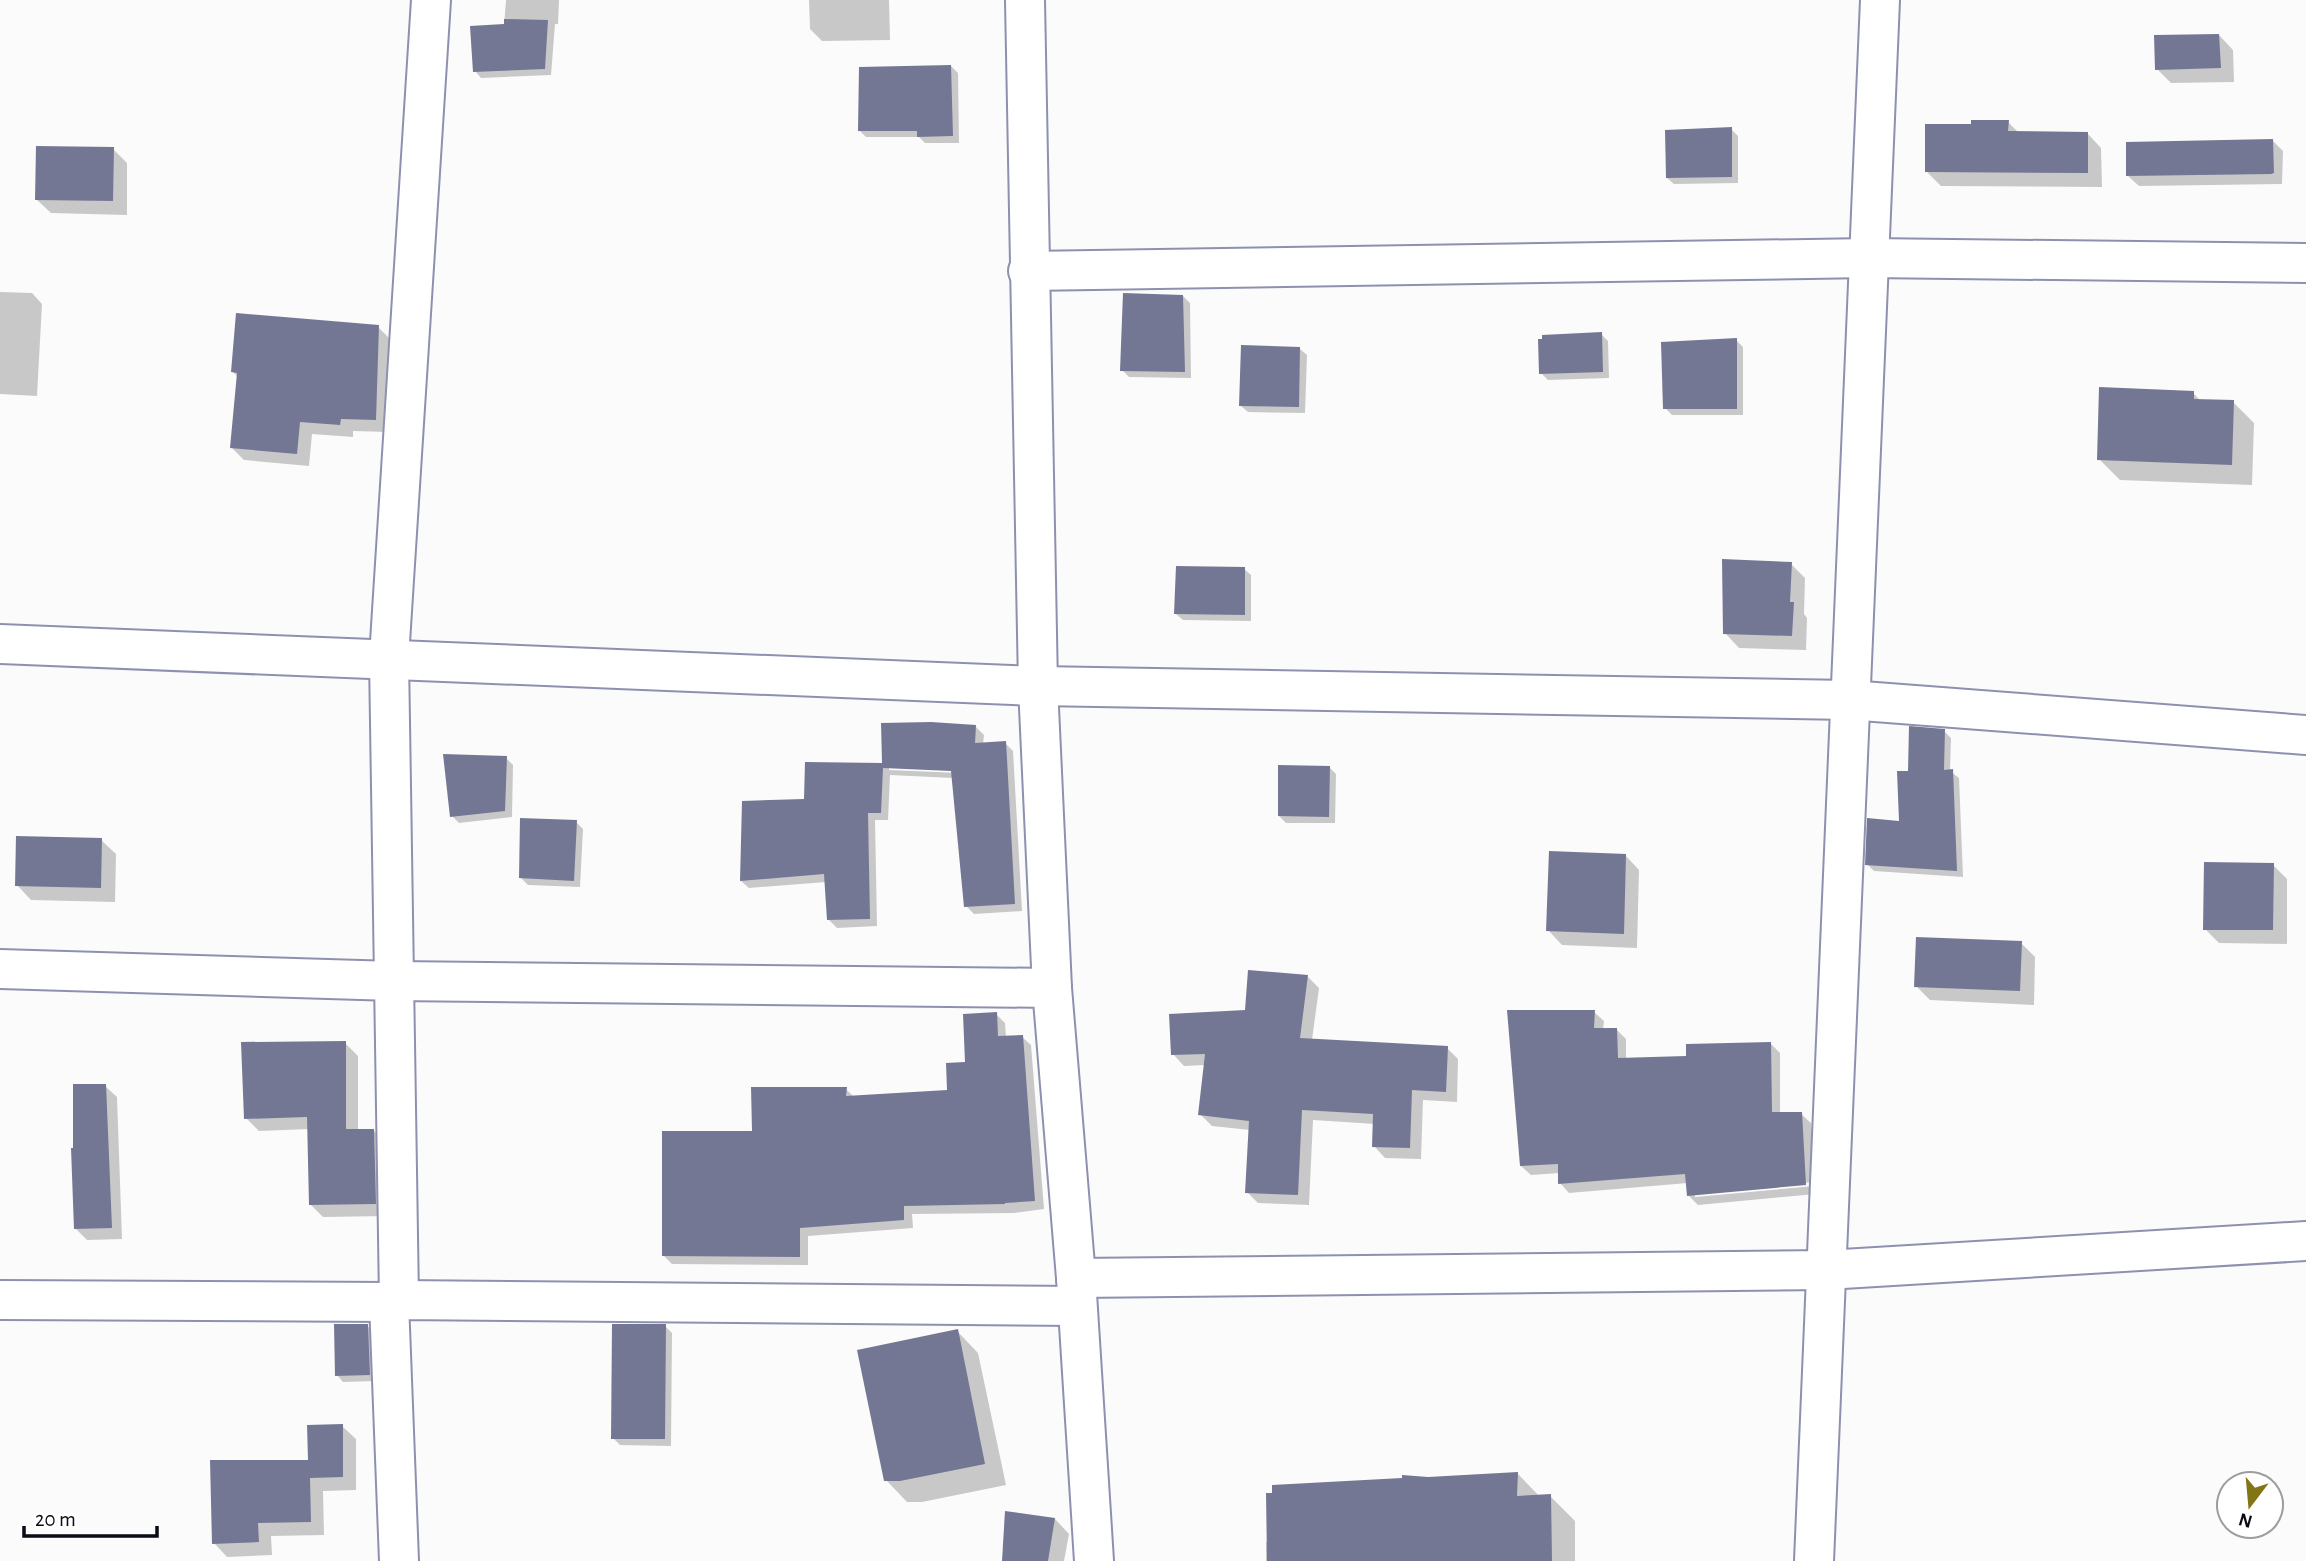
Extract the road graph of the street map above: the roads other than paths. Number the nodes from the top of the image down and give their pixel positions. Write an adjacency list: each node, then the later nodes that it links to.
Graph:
1 (431, 0): 8 (street)
2 (1025, 0): 6 (street)
3 (1880, 0): 4 (street)
4 (1869, 258): 5 (street); 6 (street); 10 (street)
5 (2306, 262)
6 (1028, 271): 9 (street)
7 (0, 644): 8 (street)
8 (389, 658): 9 (street); 13 (street)
9 (1038, 686): 10 (street); 14 (street)
10 (1849, 700): 11 (street); 16 (street)
11 (2306, 735)
12 (0, 969): 13 (street)
13 (394, 981): 14 (street); 19 (street)
14 (1052, 988): 17 (street)
15 (2306, 1241): 16 (street)
16 (1826, 1270): 17 (street); 22 (street)
17 (1077, 1292): 19 (street); 21 (street)
18 (0, 1300): 19 (street)
19 (394, 1301): 20 (street)
20 (399, 1561)
21 (1094, 1561)
22 (1814, 1561)

